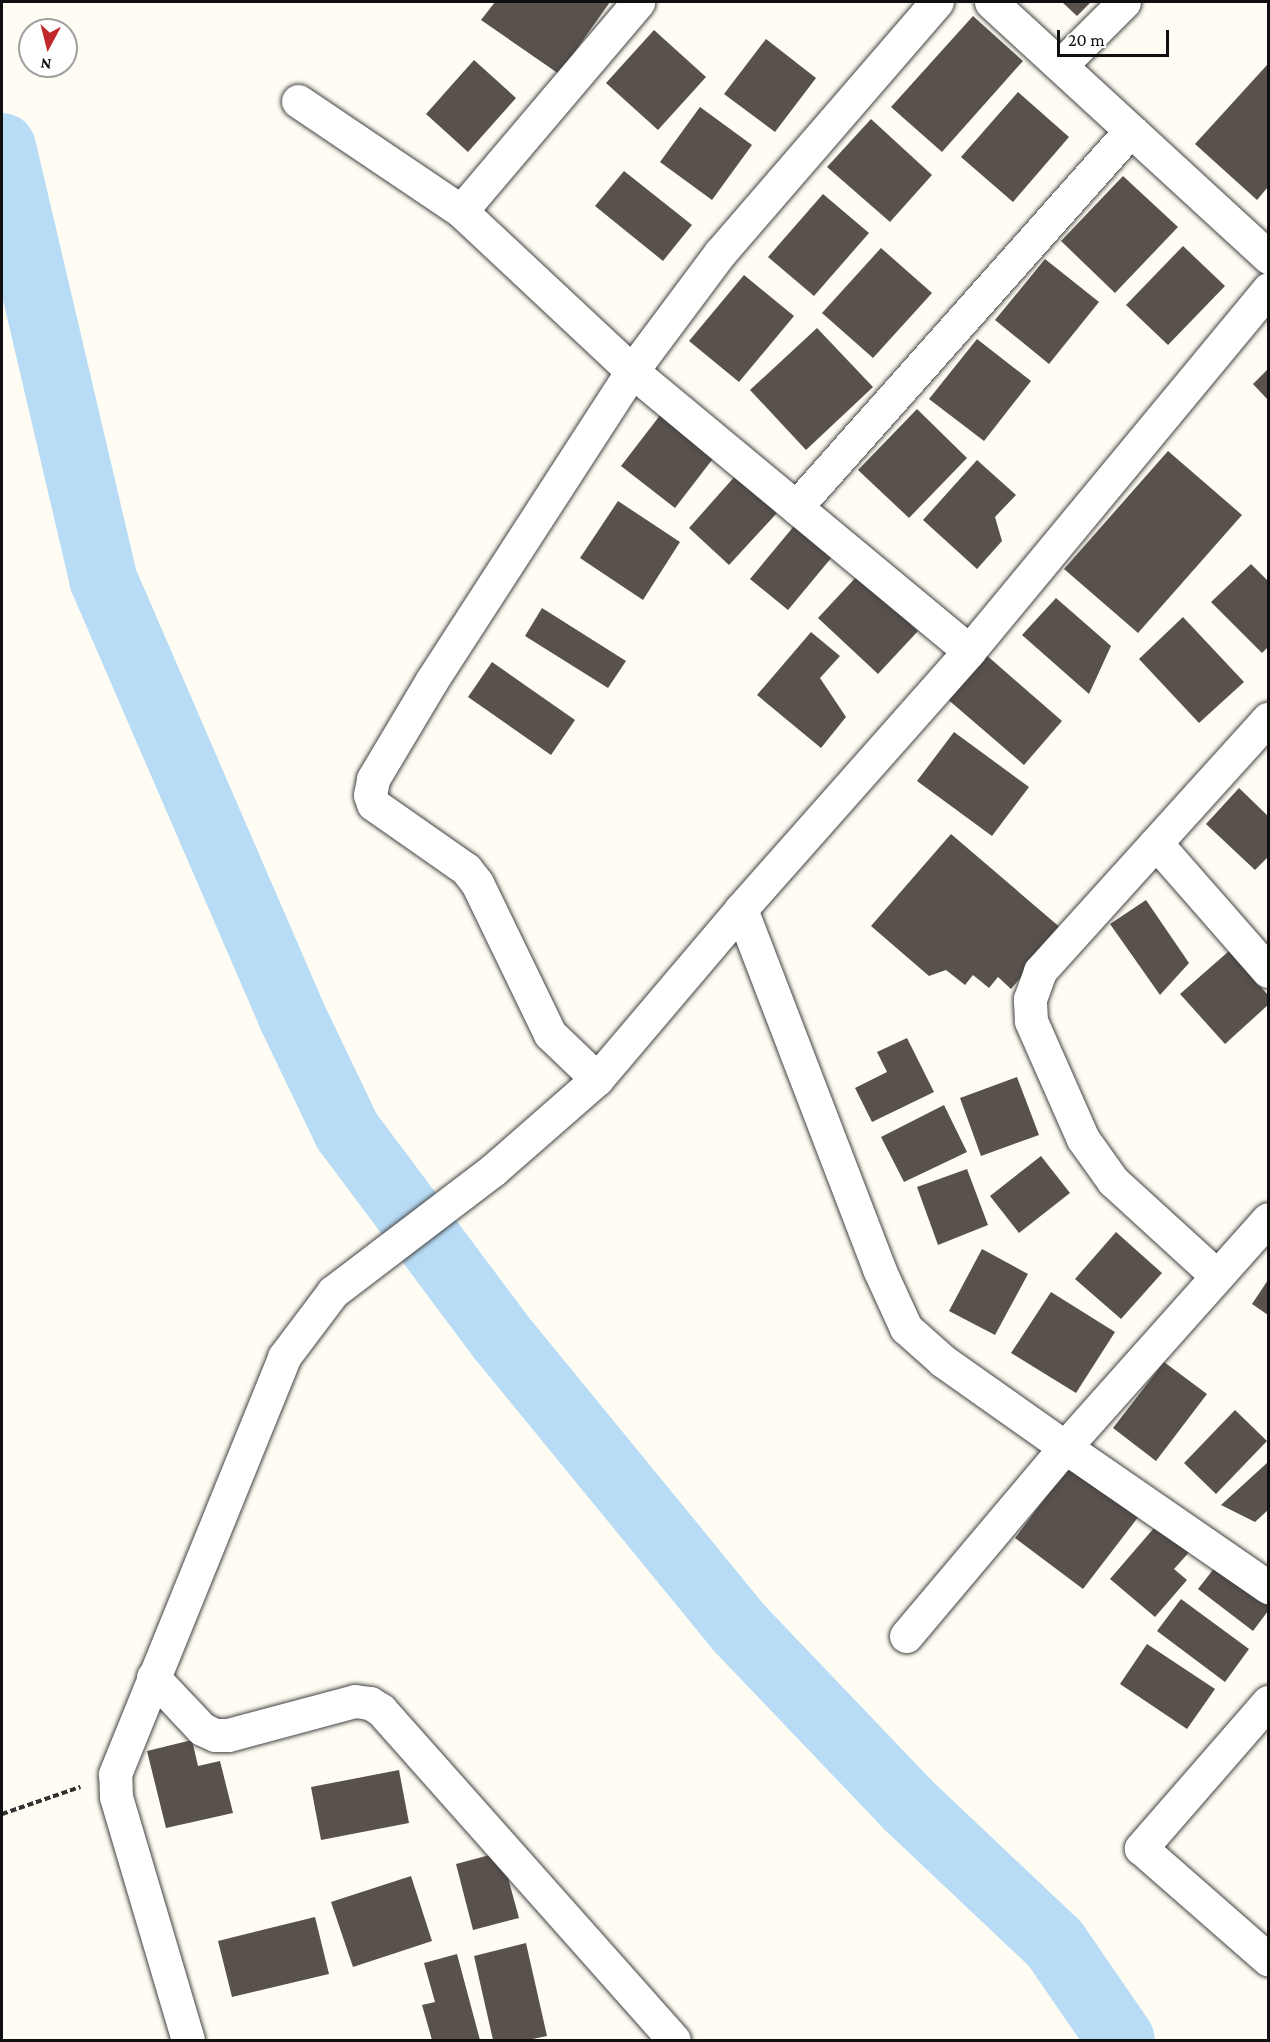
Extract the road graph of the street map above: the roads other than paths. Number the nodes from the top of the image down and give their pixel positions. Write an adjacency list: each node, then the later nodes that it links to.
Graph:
1 (638, 2): 8 (street)
2 (937, 2): 11 (street)
3 (991, 2): 5 (street)
4 (1124, 2): 5 (street)
5 (1061, 66): 7 (street)
6 (298, 101): 8 (street)
7 (1131, 130): 9 (street); 12 (street)
8 (461, 211): 11 (street)
9 (1269, 256)
10 (1269, 290): 13 (street)
11 (632, 371): 12 (street); 18 (street)
12 (796, 507): 13 (street)
13 (969, 651): 16 (street)
14 (1269, 719): 15 (street)
15 (1156, 843): 17 (street); 20 (street)
16 (741, 909): 18 (street); 21 (street)
17 (1269, 971)
18 (597, 1079): 24 (street)
19 (1269, 1219): 20 (street)
20 (1217, 1276): 21 (street)
21 (1065, 1448): 22 (street); 23 (street)
22 (1269, 1587)
23 (906, 1636)
24 (153, 1677): 27 (street); 28 (street)
25 (1269, 1702): 26 (street)
26 (1269, 1959)
27 (188, 2040)
28 (674, 2040)

